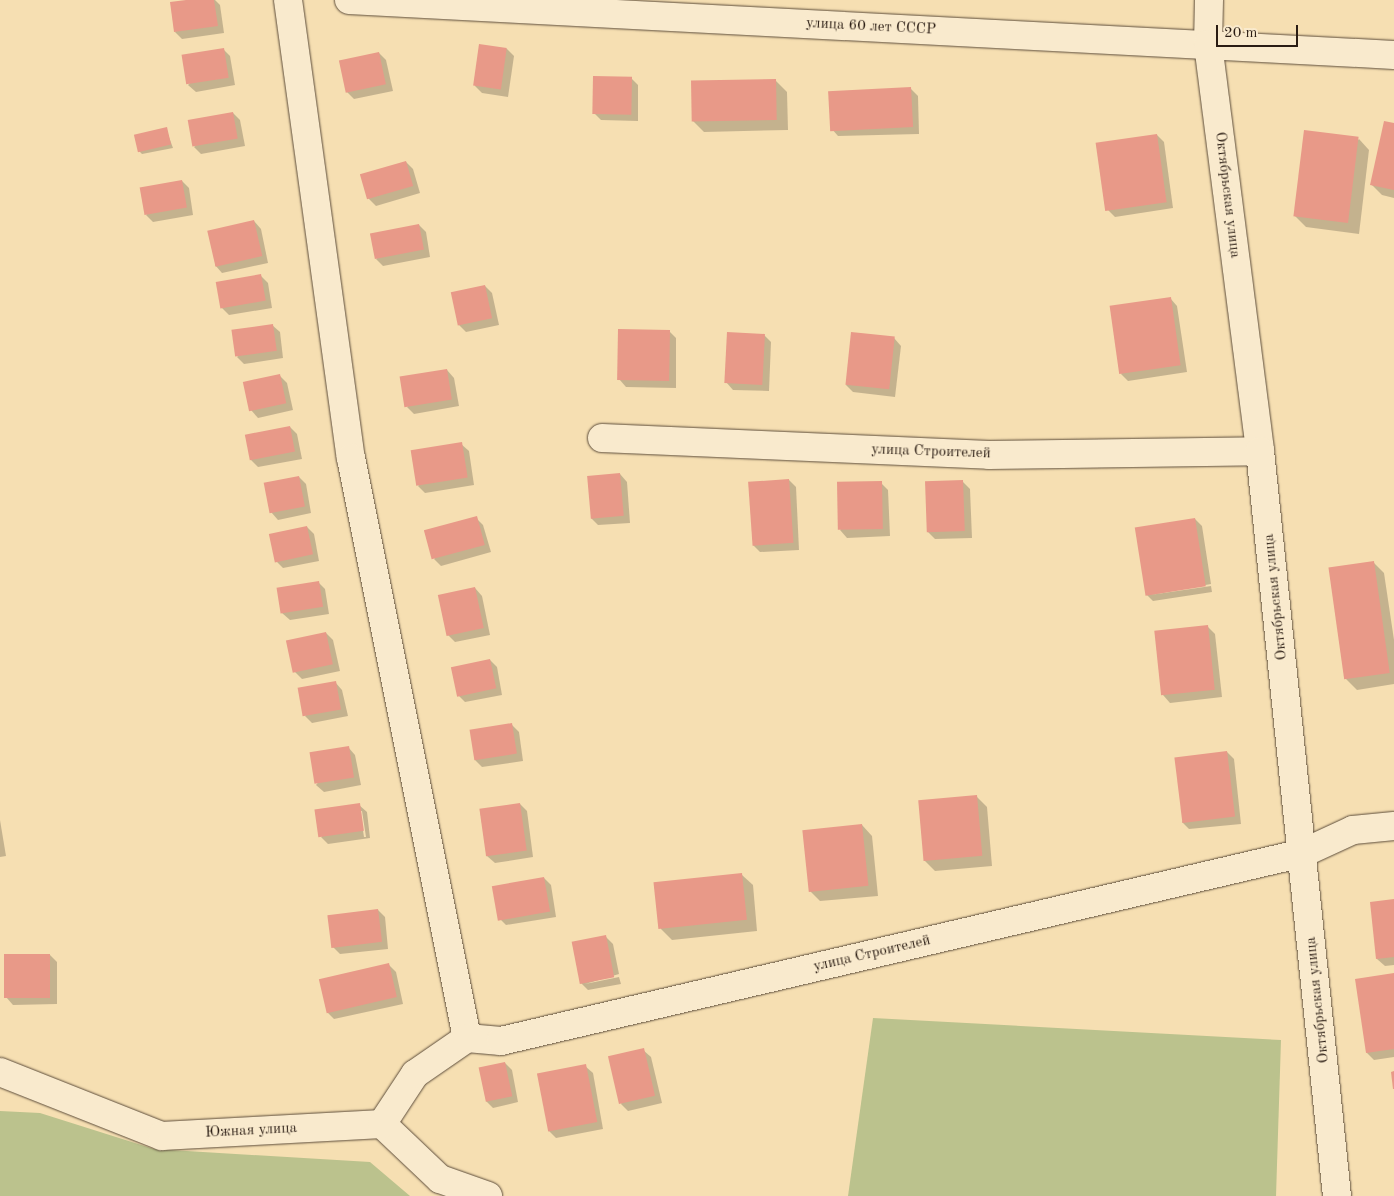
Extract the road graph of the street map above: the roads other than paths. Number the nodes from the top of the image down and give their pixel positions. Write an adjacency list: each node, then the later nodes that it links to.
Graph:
1 (288, 0): 10 (street)
2 (349, 0): 4 (street, улица 60 лет СССР)
3 (1209, 0): 4 (street, Октябрьская улица)
4 (1208, 44): 5 (street, улица 60 лет СССР); 7 (street, Октябрьская улица)
5 (1394, 55)
6 (602, 438): 7 (street, улица Строителей)
7 (1260, 451): 9 (street, Октябрьская улица)
8 (1394, 826): 9 (street, улица Строителей)
9 (1303, 853): 10 (street, улица Строителей); 14 (street, Октябрьская улица)
10 (467, 1038): 12 (street)
11 (0, 1072): 12 (street, Южная улица)
12 (382, 1124): 13 (street)
13 (488, 1196)
14 (1337, 1196)

